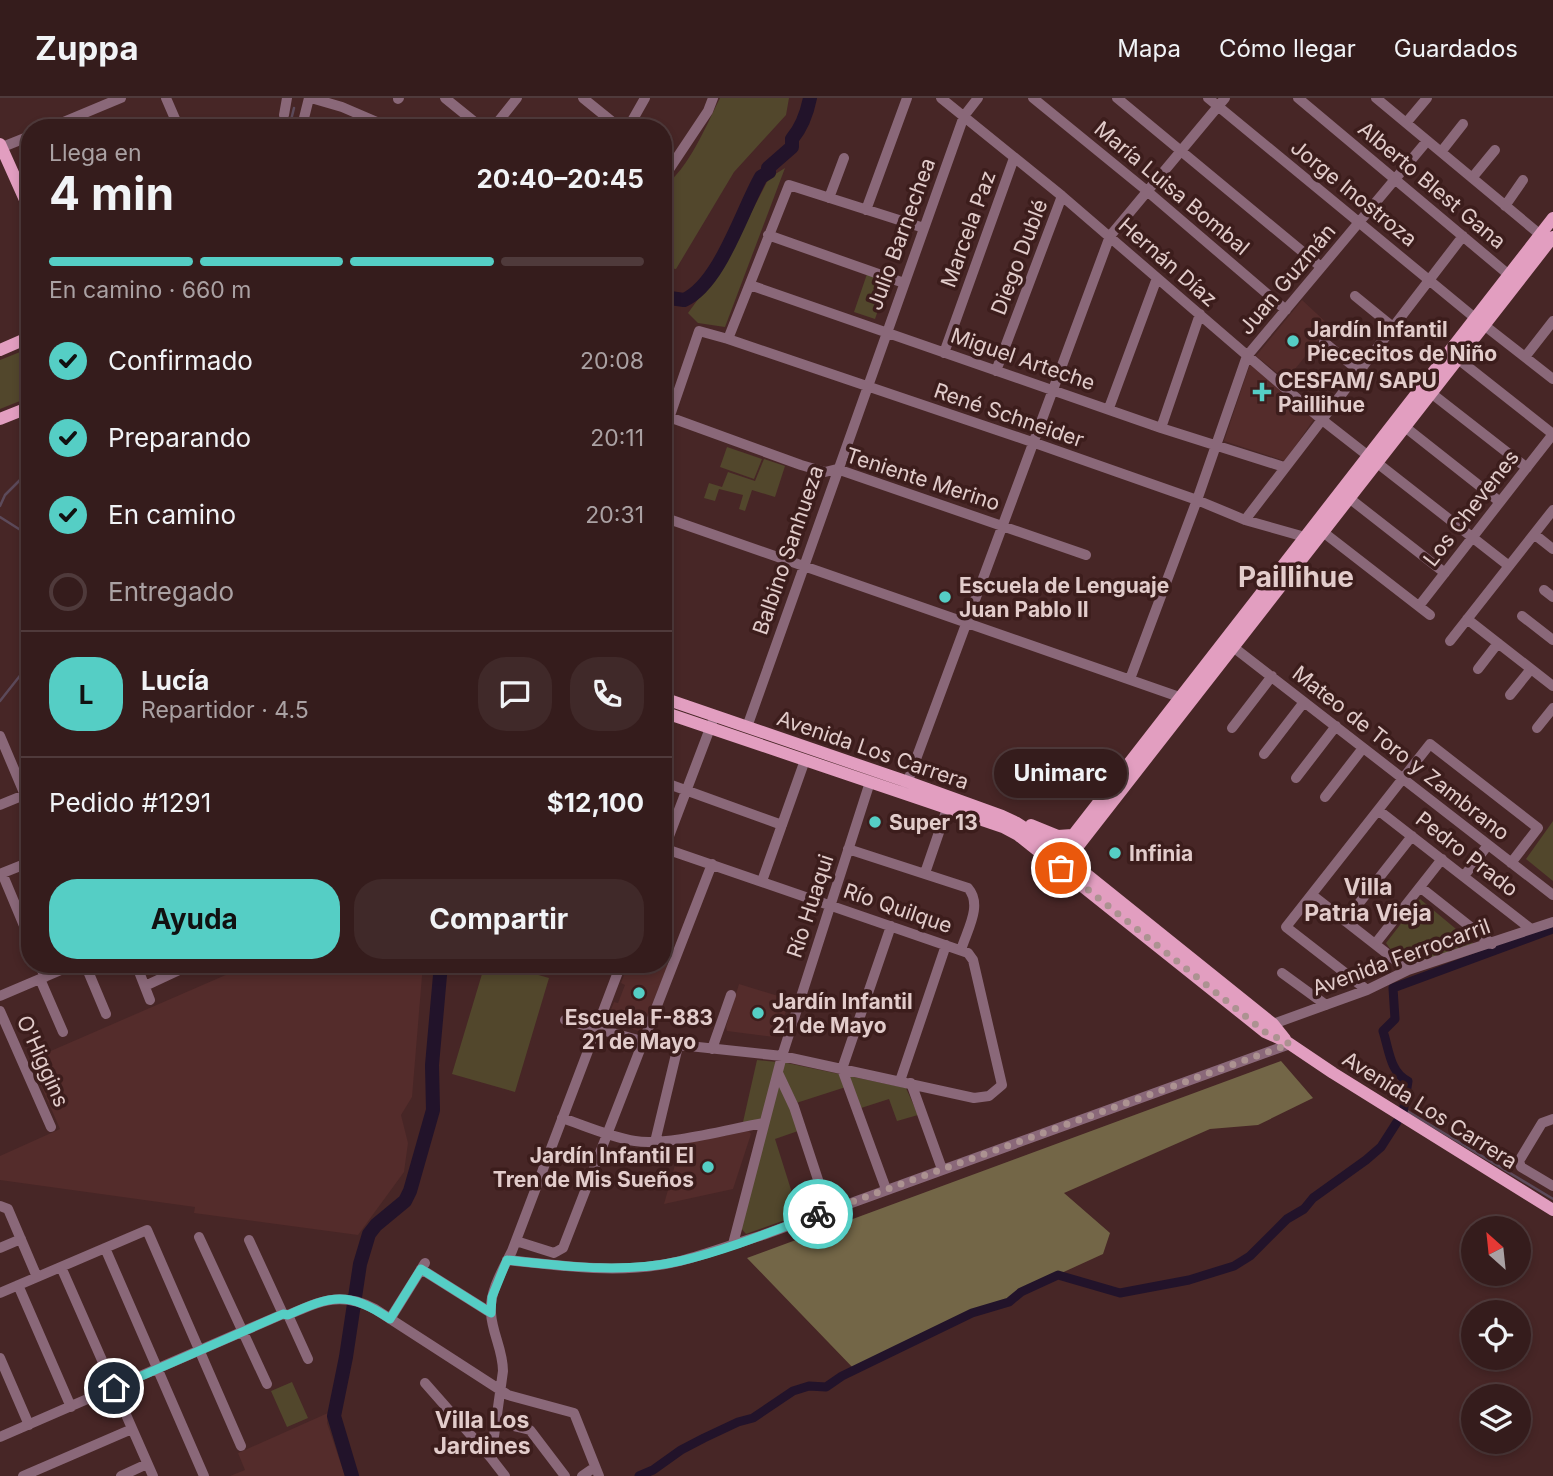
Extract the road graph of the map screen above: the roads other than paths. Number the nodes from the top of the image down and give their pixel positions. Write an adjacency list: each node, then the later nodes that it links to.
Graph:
1 (121, 98): 22 (street)
2 (166, 98): 23 (street)
3 (287, 98): 20 (street)
4 (310, 98): 24 (street); 25 (street)
5 (445, 98): 26 (street)
6 (517, 98): 27 (street)
7 (583, 98): 28 (street)
8 (645, 98): 29 (street)
9 (713, 98): 40 (street)
10 (907, 98): 49 (street)
11 (941, 98): 21 (street, Hernán Díaz)
12 (978, 98): 21 (street, Julio Barnechea)
13 (1033, 98): 44 (street, María Luisa Bombal)
14 (1117, 98): 36 (street)
15 (1208, 98): 19 (street, Jorge Inostroza)
16 (1298, 98): 42 (street, Alberto Blest Gana)
17 (1376, 98): 30 (street)
18 (1427, 98): 30 (street)
19 (1221, 102): 36 (street); 51 (street, Jorge Inostroza)
20 (284, 115)
21 (964, 116): 39 (street, Hernán Díaz); 52 (street, Julio Barnechea)
22 (71, 119)
23 (175, 119)
24 (304, 119)
25 (370, 119)
26 (471, 119)
27 (500, 119)
28 (609, 119)
29 (633, 119)
30 (1406, 123): 33 (street)
31 (1463, 124): 37 (street)
32 (21, 139): 34 (street)
33 (1427, 141): 37 (street); 42 (street, Juan Guzmán)
34 (0, 147): 45 (main road)
35 (1495, 150): 41 (street)
36 (1182, 151): 44 (street); 57 (street)
37 (1441, 152): 41 (street)
38 (844, 158): 47 (street)
39 (1014, 158): 46 (street, Hernán Díaz); 74 (street, Marcela Paz)
40 (672, 160)
41 (1472, 178): 48 (street)
42 (1395, 179): 51 (street, Juan Guzmán); 55 (street, Alberto Blest Gana)
43 (1523, 180): 48 (street)
44 (1147, 191): 54 (street); 64 (street, María Luisa Bombal)
45 (21, 192)
46 (1062, 196): 54 (street, Hernán Díaz); 78 (street, Diego Dublé)
47 (829, 198): 49 (street); 53 (street)
48 (1505, 205): 56 (street)
49 (866, 210): 52 (street)
50 (1553, 218): 56 (main road)
51 (1359, 223): 57 (street, Juan Guzmán); 60 (street, Jorge Inostroza)
52 (924, 228): 61 (street, Julio Barnechea)
53 (768, 235): 61 (street); 62 (street)
54 (1110, 236): 59 (street, Hernán Díaz); 82 (street)
55 (1463, 236): 58 (street, Alberto Blest Gana); 60 (street)
56 (1547, 238): 58 (main road); 67 (main road)
57 (1321, 267): 64 (street, Juan Guzmán)
58 (1509, 275): 67 (main road)
59 (1157, 278): 65 (street, Hernán Díaz); 85 (street)
60 (1429, 280): 67 (street, Jorge Inostroza); 68 (street)
61 (904, 283): 69 (street, Julio Barnechea)
62 (750, 285): 69 (street, Miguel Arteche); 70 (street)
63 (1354, 296): 68 (street)
64 (1286, 310): 75 (street, Juan Guzmán)
65 (1200, 314): 75 (street, Hernán Díaz); 91 (street)
66 (1553, 321): 76 (street)
67 (1479, 322): 76 (street, Jorge Inostroza); 77 (main road); 95 (main road)
68 (1393, 327): 79 (street)
69 (886, 333): 74 (street, Miguel Arteche); 81 (street, Julio Barnechea)
70 (728, 339): 81 (street, René Schneider); 84 (street, René Schneider)
71 (21, 341): 73 (main road)
72 (1324, 342): 79 (street)
73 (0, 350)
74 (944, 353): 78 (street, Miguel Arteche)
75 (1247, 356): 89 (street, Hernán Díaz); 94 (street, Juan Guzmán)
76 (1525, 357): 80 (street, Jorge Inostroza)
77 (1458, 359): 83 (main road); 92 (street)
78 (996, 370): 82 (street, Miguel Arteche)
79 (1359, 371): 89 (street)
80 (1553, 379)
81 (867, 386): 93 (street, René Schneider); 98 (street, Balbino Sanhueza)
82 (1052, 389): 85 (street, Miguel Arteche); 93 (street)
83 (1431, 393): 90 (main road); 97 (street)
84 (672, 408)
85 (1109, 408): 91 (street, Miguel Arteche)
86 (21, 411): 88 (main road)
87 (672, 418): 98 (street, Teniente Merino)
88 (0, 419)
89 (1321, 419): 95 (street, Hernán Díaz); 96 (street)
90 (1405, 427): 95 (main road); 101 (street)
91 (1161, 428): 94 (street, Miguel Arteche)
92 (1553, 434): 97 (street, Los Chevenes)
93 (1032, 442): 100 (street, René Schneider); 105 (street)
94 (1216, 444): 96 (street, Miguel Arteche); 100 (street, Juan Guzmán)
95 (1373, 459): 99 (main road); 108 (main road); 109 (street, Hernán Díaz)
96 (1284, 467): 104 (street)
97 (1527, 468): 101 (street, Los Chevenes)
98 (837, 469): 105 (street, Teniente Merino); 112 (street, Balbino Sanhueza)
99 (1349, 498): 106 (main road); 114 (street)
100 (1197, 500): 104 (street, René Schneider); 129 (street, Juan Guzmán)
101 (1500, 502): 109 (street, Los Chevenes)
102 (1553, 510): 107 (street)
103 (672, 520): 112 (street)
104 (1245, 520): 108 (street, René Schneider)
105 (1002, 524): 111 (street, Teniente Merino); 121 (street)
106 (1323, 532): 108 (street); 117 (street); 124 (main road)
107 (1534, 534): 110 (street); 113 (street)
108 (1306, 537): 124 (main road)
109 (1472, 537): 113 (street, Hernán Díaz); 114 (street, Los Chevenes)
110 (1553, 549)
111 (1086, 555)
112 (804, 566): 121 (street); 139 (street, Balbino Sanhueza)
113 (1509, 566): 120 (street)
114 (1445, 573): 117 (street, Los Chevenes)
115 (1544, 590): 116 (street)
116 (1553, 597)
117 (1419, 606): 118 (street)
118 (1430, 615)
119 (1522, 616): 122 (street)
120 (1467, 620): 123 (street); 125 (street)
121 (967, 621): 129 (street); 151 (street)
122 (1553, 640)
123 (1450, 641)
124 (1229, 643): 128 (street, Mateo de Toro y Zambrano); 132 (main road)
125 (1498, 643): 126 (street); 127 (street)
126 (1478, 669)
127 (1531, 669): 130 (street); 131 (street)
128 (1272, 676): 134 (street, Mateo de Toro y Zambrano); 140 (street)
129 (1130, 679): 132 (street)
130 (1553, 686)
131 (1510, 695)
132 (1186, 699): 161 (main road); 167 (main road)
133 (672, 702): 137 (main road, Avenida Los Carrera)
134 (1304, 702): 138 (street, Mateo de Toro y Zambrano); 144 (street)
135 (1553, 708): 141 (street)
136 (672, 714): 137 (main road, Avenida Los Carrera)
137 (713, 722): 139 (main road, Avenida Los Carrera); 145 (main road, Avenida Los Carrera); 152 (street)
138 (1336, 726): 143 (street, Mateo de Toro y Zambrano); 146 (street)
139 (747, 727): 151 (main road, Avenida Los Carrera)
140 (1231, 728)
141 (1537, 728)
142 (0, 736): 148 (street)
143 (1363, 748): 147 (street, Mateo de Toro y Zambrano); 153 (street)
144 (1264, 754)
145 (805, 760): 149 (main road, Avenida Los Carrera); 159 (street)
146 (1296, 778)
147 (1403, 779): 157 (street); 163 (street, Mateo de Toro y Zambrano); 168 (street)
148 (21, 780)
149 (870, 782): 151 (main road, Avenida Los Carrera); 164 (street, Río Huaqui)
150 (672, 785): 152 (street)
151 (905, 788): 156 (main road, Avenida Los Carrera); 158 (main road, Avenida Los Carrera)
152 (686, 790): 159 (street); 160 (street)
153 (1325, 797)
154 (5, 800): 155 (street)
155 (0, 805)
156 (947, 809): 167 (main road, Avenida Los Carrera); 171 (street)
157 (1378, 810): 162 (street, Pedro Prado); 177 (street)
158 (1002, 816): 161 (main road); 167 (main road, Avenida Los Carrera)
159 (782, 825): 174 (street)
160 (672, 828)
161 (1073, 835): 167 (main road)
162 (1412, 836): 166 (street, Pedro Prado); 180 (street)
163 (1488, 845): 168 (street, Mateo de Toro y Zambrano); 173 (street)
164 (848, 849): 171 (street); 178 (street, Río Huaqui)
165 (672, 852): 169 (street, Río Quilque)
166 (1442, 859): 173 (street, Pedro Prado); 175 (street)
167 (1060, 860): 208 (main road, Avenida Los Carrera)
168 (1511, 863): 176 (street, Mateo de Toro y Zambrano)
169 (712, 864): 174 (street, Río Quilque); 188 (street)
170 (21, 866): 172 (street)
171 (925, 873): 187 (street)
172 (1, 874): 179 (street)
173 (1464, 876): 183 (street, Pedro Prado)
174 (762, 881): 178 (street, Río Quilque)
175 (1420, 887): 184 (street); 185 (street)
176 (1552, 894)
177 (1312, 895): 180 (street); 200 (street)
178 (830, 904): 182 (street, Río Quilque); 215 (street, Río Huaqui)
179 (21, 920)
180 (1345, 921): 184 (street)
181 (1553, 922): 183 (street, Avenida Ferrocarril)
182 (891, 926): 186 (street, Río Quilque); 216 (street)
183 (1531, 929): 185 (street, Avenida Ferrocarril)
184 (1375, 944): 189 (street)
185 (1492, 944): 189 (street, Avenida Ferrocarril)
186 (946, 945): 187 (street, Río Quilque); 218 (street)
187 (961, 950): 218 (street)
188 (672, 965)
189 (1408, 970): 200 (street, Avenida Ferrocarril)
190 (41, 973): 198 (street)
191 (54, 973): 198 (street)
192 (89, 973): 206 (street)
193 (139, 973): 199 (street)
194 (173, 973): 199 (street)
195 (618, 973): 209 (street)
196 (669, 973): 211 (street)
197 (1282, 973): 204 (street)
198 (42, 978): 202 (street); 210 (street)
199 (145, 986): 203 (street)
200 (1367, 990): 204 (street, Avenida Ferrocarril)
201 (731, 995): 214 (street)
202 (0, 996)
203 (150, 1000)
204 (1326, 1005): 208 (street, Avenida Ferrocarril)
205 (0, 1011): 222 (street, O'Higgins)
206 (106, 1014)
207 (565, 1020): 209 (street)
208 (1269, 1028): 212 (main road, Avenida Los Carrera)
209 (596, 1030): 211 (street); 219 (street)
210 (63, 1032)
211 (642, 1041): 213 (street); 223 (street)
212 (1289, 1043): 225 (street); 230 (main road, Avenida Los Carrera)
213 (678, 1046): 214 (street); 224 (street)
214 (712, 1049): 215 (street)
215 (782, 1056): 216 (street); 217 (street, Río Huaqui)
216 (842, 1069): 218 (street); 227 (street)
217 (778, 1073): 221 (street, Río Huaqui); 229 (street)
218 (906, 1082): 225 (street)
219 (562, 1118): 223 (street); 237 (street)
220 (1552, 1121): 226 (street)
221 (764, 1123): 224 (street); 234 (street, Río Huaqui)
222 (51, 1127)
223 (607, 1134): 224 (street); 237 (street)
224 (656, 1142)
225 (942, 1169): 227 (street)
226 (1553, 1186)
227 (886, 1189): 229 (street)
228 (2, 1206): 232 (street)
229 (828, 1210): 234 (street)
230 (1553, 1210)
231 (199, 1237): 245 (street)
232 (21, 1239): 235 (street); 239 (street)
233 (249, 1240): 243 (street)
234 (733, 1244): 237 (street)
235 (0, 1248)
236 (105, 1248): 238 (street); 246 (street); 249 (street)
237 (512, 1251): 242 (street)
238 (61, 1267): 239 (street); 252 (street)
239 (37, 1277): 240 (street)
240 (18, 1285): 241 (street); 254 (street)
241 (0, 1293)
242 (491, 1313): 244 (street); 253 (street)
243 (286, 1314): 244 (street); 245 (street); 248 (street)
244 (390, 1319): 253 (street)
245 (243, 1332): 246 (street); 250 (street)
246 (199, 1351): 249 (street); 259 (street)
247 (0, 1358): 256 (street)
248 (308, 1359)
249 (157, 1369): 252 (street); 266 (street)
250 (267, 1384)
251 (425, 1384): 260 (street)
252 (114, 1388): 254 (street); 257 (street)
253 (499, 1388): 255 (street); 262 (street)
254 (71, 1406): 256 (street)
255 (498, 1422): 260 (street); 268 (street)
256 (29, 1425): 258 (street)
257 (132, 1429): 261 (street); 263 (street)
258 (0, 1437)
259 (241, 1446)
260 (491, 1458): 267 (street)
261 (147, 1464): 264 (street); 265 (street)
262 (597, 1471): 269 (street)
263 (23, 1476)
264 (121, 1476)
265 (153, 1476)
266 (204, 1476)
267 (505, 1476)
268 (565, 1476)
269 (582, 1476)

